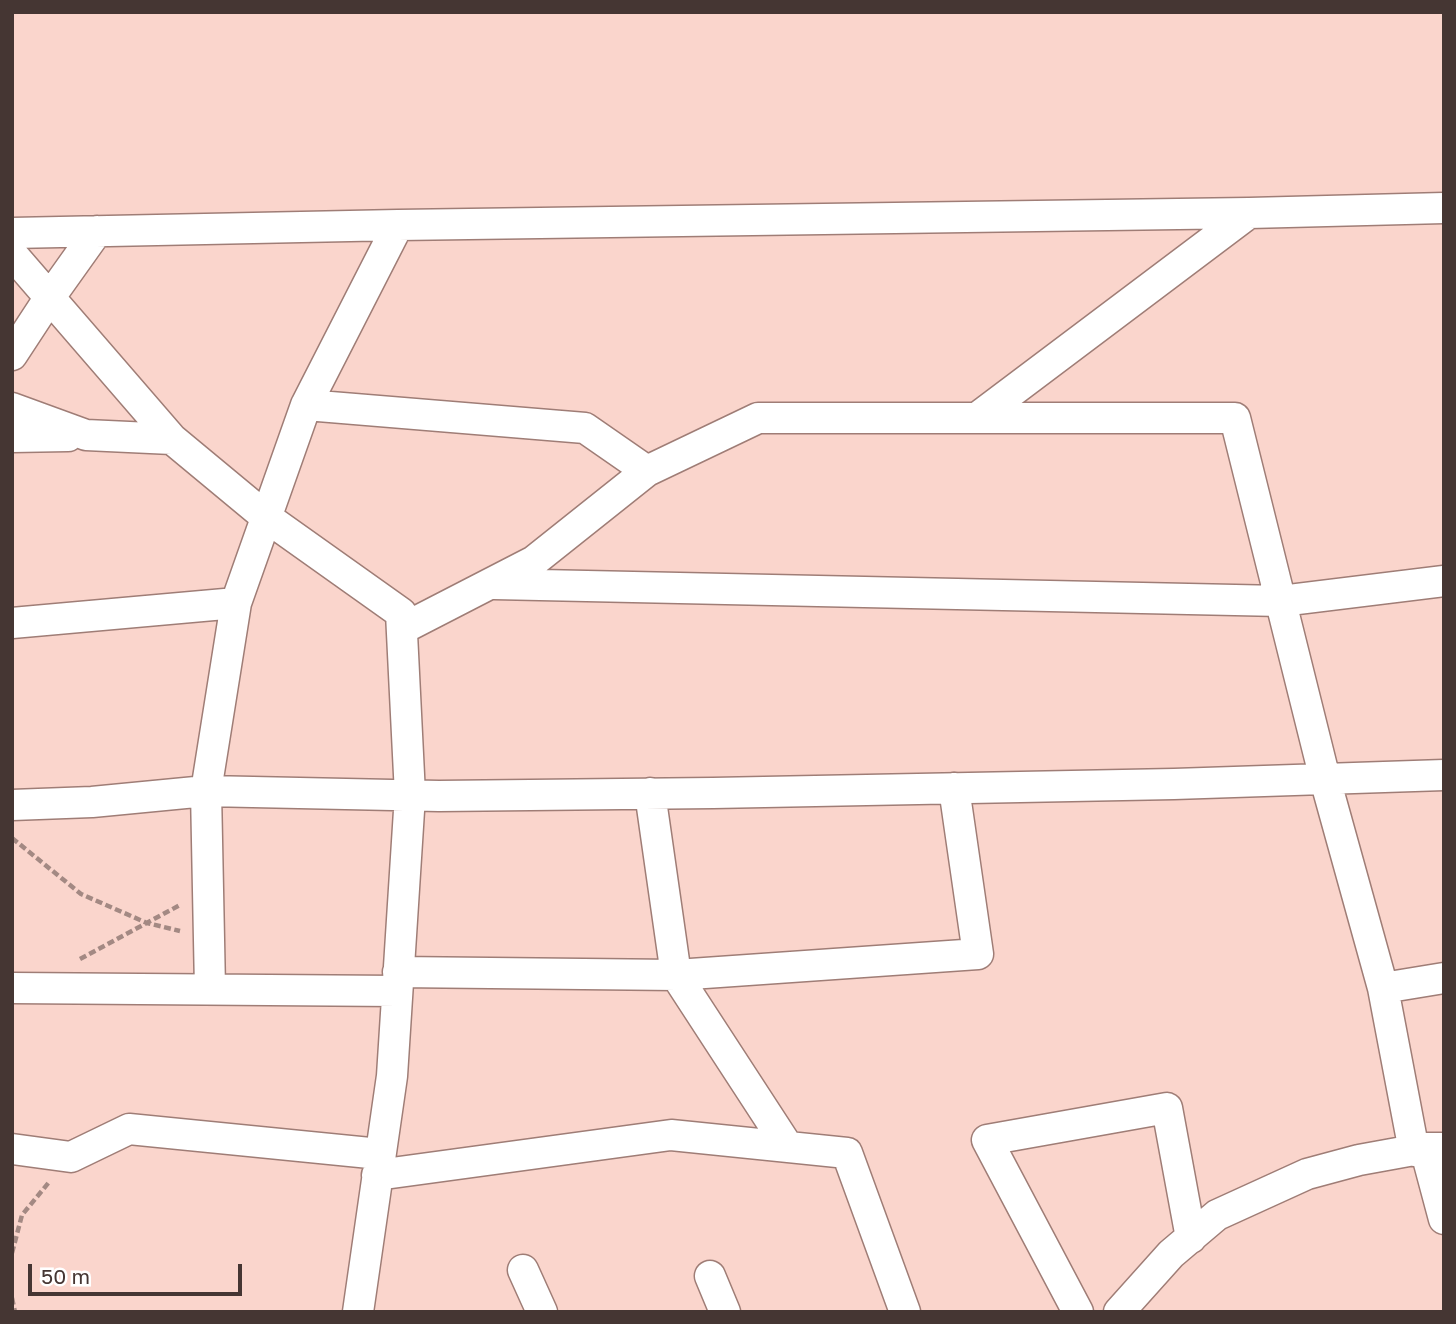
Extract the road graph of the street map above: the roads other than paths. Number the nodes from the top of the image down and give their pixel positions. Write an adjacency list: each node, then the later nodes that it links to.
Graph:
1 (1444, 208): 2 (street)
2 (1249, 213): 3 (street); 11 (street)
3 (398, 225): 4 (street); 9 (street)
4 (97, 231): 5 (street); 7 (street)
5 (12, 233)
6 (12, 254): 7 (street)
7 (50, 297): 8 (street); 14 (street)
8 (12, 355)
9 (306, 405): 15 (street); 16 (street)
10 (12, 408): 12 (street)
11 (978, 417): 15 (street); 19 (street)
12 (86, 435): 13 (street); 14 (street)
13 (12, 437)
14 (172, 439): 16 (street)
15 (648, 471): 18 (street)
16 (266, 517): 20 (street); 22 (street)
17 (1444, 581): 19 (street)
18 (488, 584): 19 (street); 22 (street)
19 (1280, 601): 24 (street)
20 (236, 603): 21 (street); 26 (street)
21 (12, 623)
22 (402, 629): 28 (street)
23 (1444, 775): 24 (street)
24 (1325, 779): 25 (street); 34 (street)
25 (954, 788): 27 (street); 30 (street)
26 (205, 791): 28 (street); 29 (street); 35 (street)
27 (650, 793): 28 (street); 30 (street)
28 (410, 795): 32 (street)
29 (12, 805)
30 (676, 975): 32 (street); 36 (street)
31 (1444, 978): 34 (street)
32 (398, 981): 35 (street); 39 (street)
33 (12, 988): 35 (street)
34 (1383, 988): 38 (street)
35 (209, 989)
36 (788, 1147): 39 (street); 47 (street)
37 (12, 1149): 39 (street)
38 (1428, 1149): 40 (street); 41 (street)
39 (379, 1165): 44 (street)
40 (1444, 1219)
41 (1191, 1238): 48 (street); 49 (street)
42 (523, 1270): 45 (street)
43 (710, 1276): 46 (street)
44 (358, 1312)
45 (542, 1312)
46 (725, 1312)
47 (905, 1312)
48 (1078, 1312)
49 (1119, 1312)

